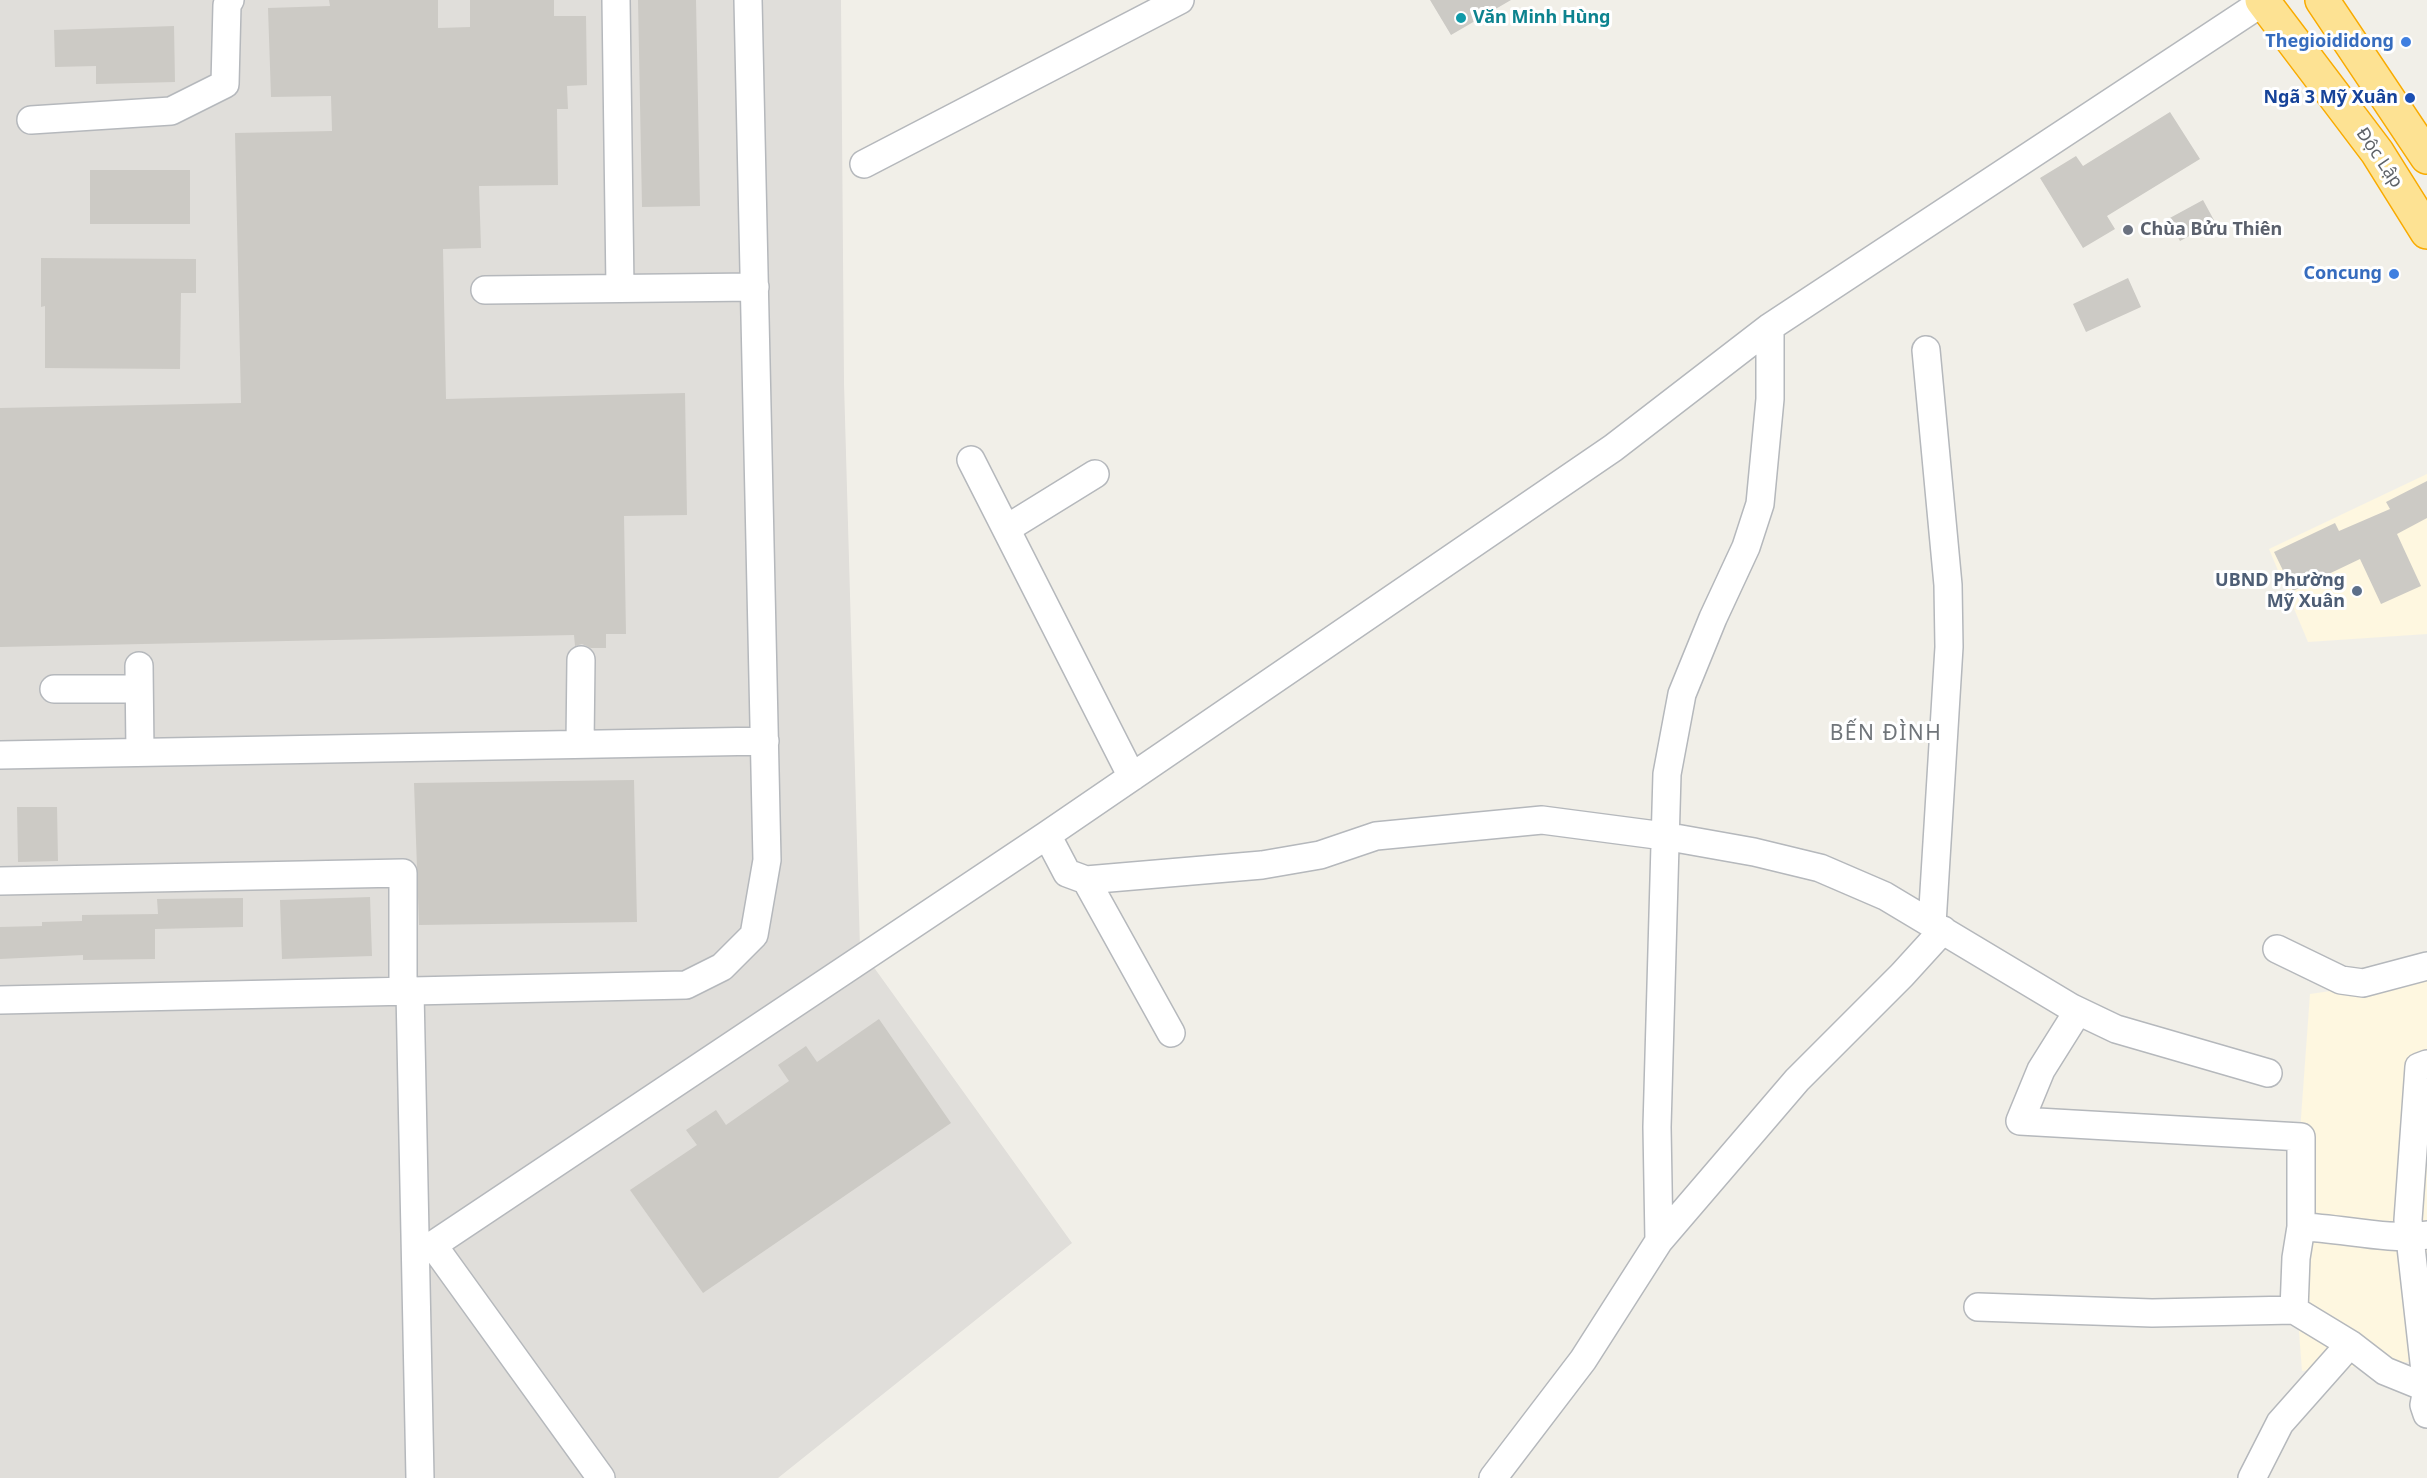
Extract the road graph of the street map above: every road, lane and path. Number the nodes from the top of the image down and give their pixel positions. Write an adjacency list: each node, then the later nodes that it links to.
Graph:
1 (230, 0): 7 (street)
2 (616, 0): 12 (street)
3 (748, 0): 11 (street)
4 (1180, 0): 9 (street)
5 (2322, 0): 8 (highway)
6 (2262, 1): 10 (highway, Độc Lập); 14 (street)
7 (32, 120)
8 (2427, 157)
9 (864, 164)
10 (2427, 232)
11 (755, 287): 12 (street); 21 (street)
12 (620, 288): 13 (street)
13 (484, 290)
14 (1770, 327): 25 (street); 27 (street)
15 (1926, 350): 30 (street)
16 (970, 460): 18 (street)
17 (1095, 474): 18 (street)
18 (1006, 530): 25 (street)
19 (581, 660): 22 (street)
20 (54, 689): 23 (street)
21 (765, 741): 22 (street); 33 (street)
22 (580, 744): 23 (street)
23 (140, 752): 24 (street)
24 (0, 755)
25 (1132, 777): 26 (street)
26 (1047, 836): 28 (street); 48 (street)
27 (1664, 836): 28 (street); 30 (street); 41 (street)
28 (1086, 880): 36 (street)
29 (0, 881): 33 (street)
30 (1937, 927): 35 (street); 41 (street)
31 (2277, 949): 32 (street)
32 (2427, 966)
33 (406, 992): 34 (street); 47 (street)
34 (0, 1000)
35 (2078, 1011): 38 (street); 39 (street)
36 (1170, 1033)
37 (2427, 1064): 40 (street)
38 (2268, 1073)
39 (2301, 1227): 40 (street); 43 (street)
40 (2418, 1236): 45 (street)
41 (1659, 1241): 49 (street)
42 (1978, 1307): 43 (street)
43 (2294, 1310): 44 (street)
44 (2350, 1344): 45 (street); 50 (street)
45 (2427, 1389): 46 (street)
46 (2427, 1414)
47 (420, 1478)
48 (601, 1478)
49 (1493, 1478)
50 (2252, 1478)

